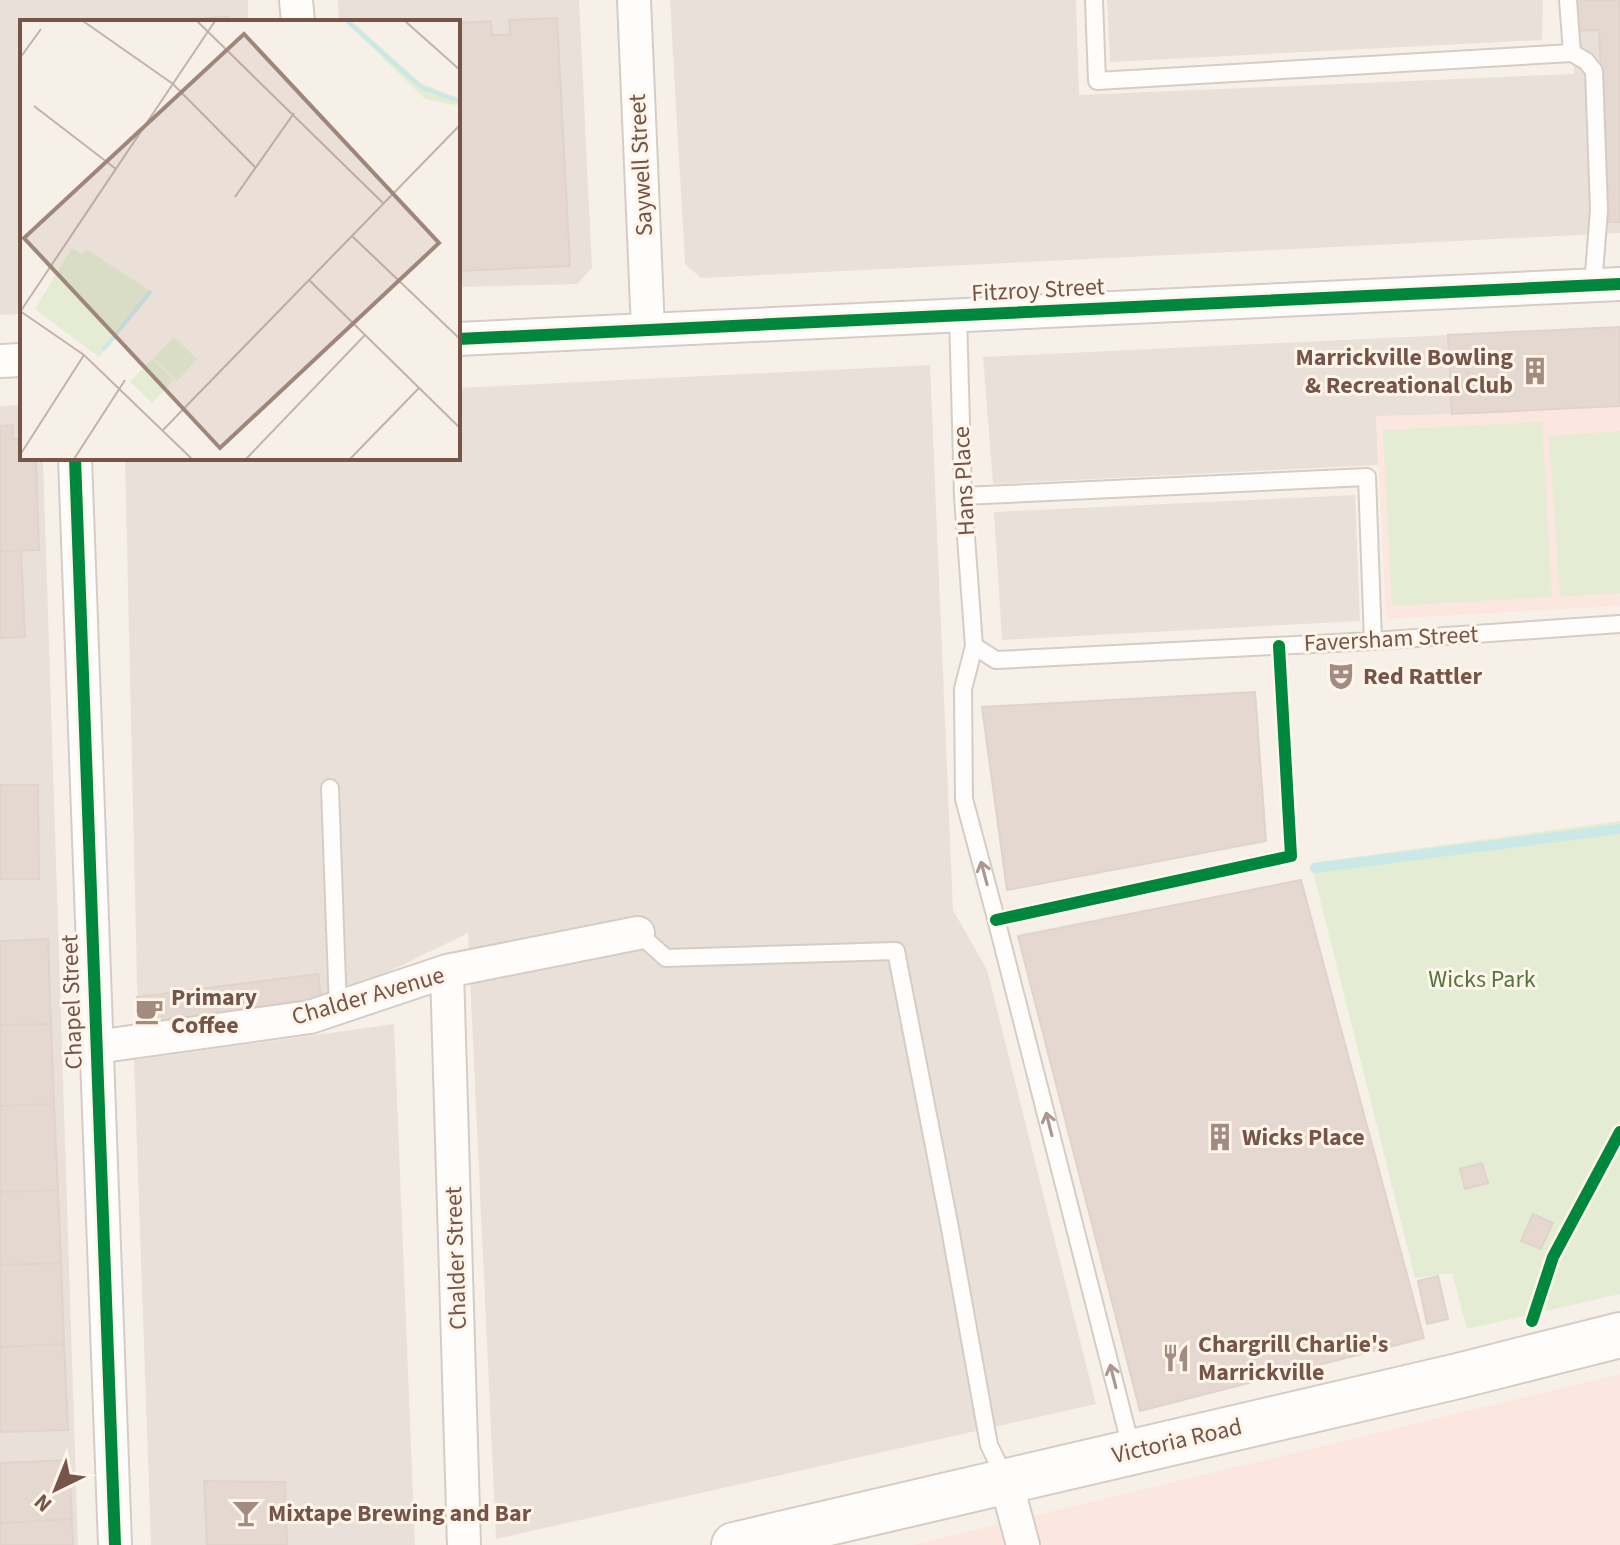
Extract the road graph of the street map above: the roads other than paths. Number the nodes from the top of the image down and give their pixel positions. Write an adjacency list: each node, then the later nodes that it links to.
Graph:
1 (296, 0): 5 (street)
2 (634, 0): 9 (street, Saywell Street)
3 (1094, 0): 6 (lane)
4 (1568, 0): 6 (lane)
5 (298, 20)
6 (1572, 53): 7 (lane)
7 (1607, 285): 8 (street, Fitzroy Street)
8 (958, 316): 9 (street, Fitzroy Street); 14 (lane, Hans Place)
9 (648, 330): 10 (street, Fitzroy Street)
10 (460, 339)
11 (20, 360): 12 (street)
12 (0, 361)
13 (75, 460): 22 (street, Chapel Street)
14 (963, 496): 16 (lane); 17 (lane, Hans Place)
15 (1620, 624): 16 (lane, Faversham Street)
16 (1373, 641): 17 (lane, Faversham Street)
17 (974, 646): 24 (lane, Hans Place, one-way to 17)
18 (330, 788): 21 (lane)
19 (638, 933): 20 (street, Chalder Avenue); 25 (lane)
20 (447, 971): 21 (street, Chalder Avenue); 27 (street, Chalder Street)
21 (338, 1009): 22 (street, Chalder Avenue)
22 (96, 1047): 26 (street, Chapel Street)
23 (1620, 1335): 24 (main road, Victoria Road)
24 (1132, 1452): 25 (main road, Victoria Road)
25 (1006, 1482): 28 (main road, Victoria Road); 29 (street)
26 (115, 1545)
27 (464, 1545)
28 (734, 1545)
29 (1023, 1545)

